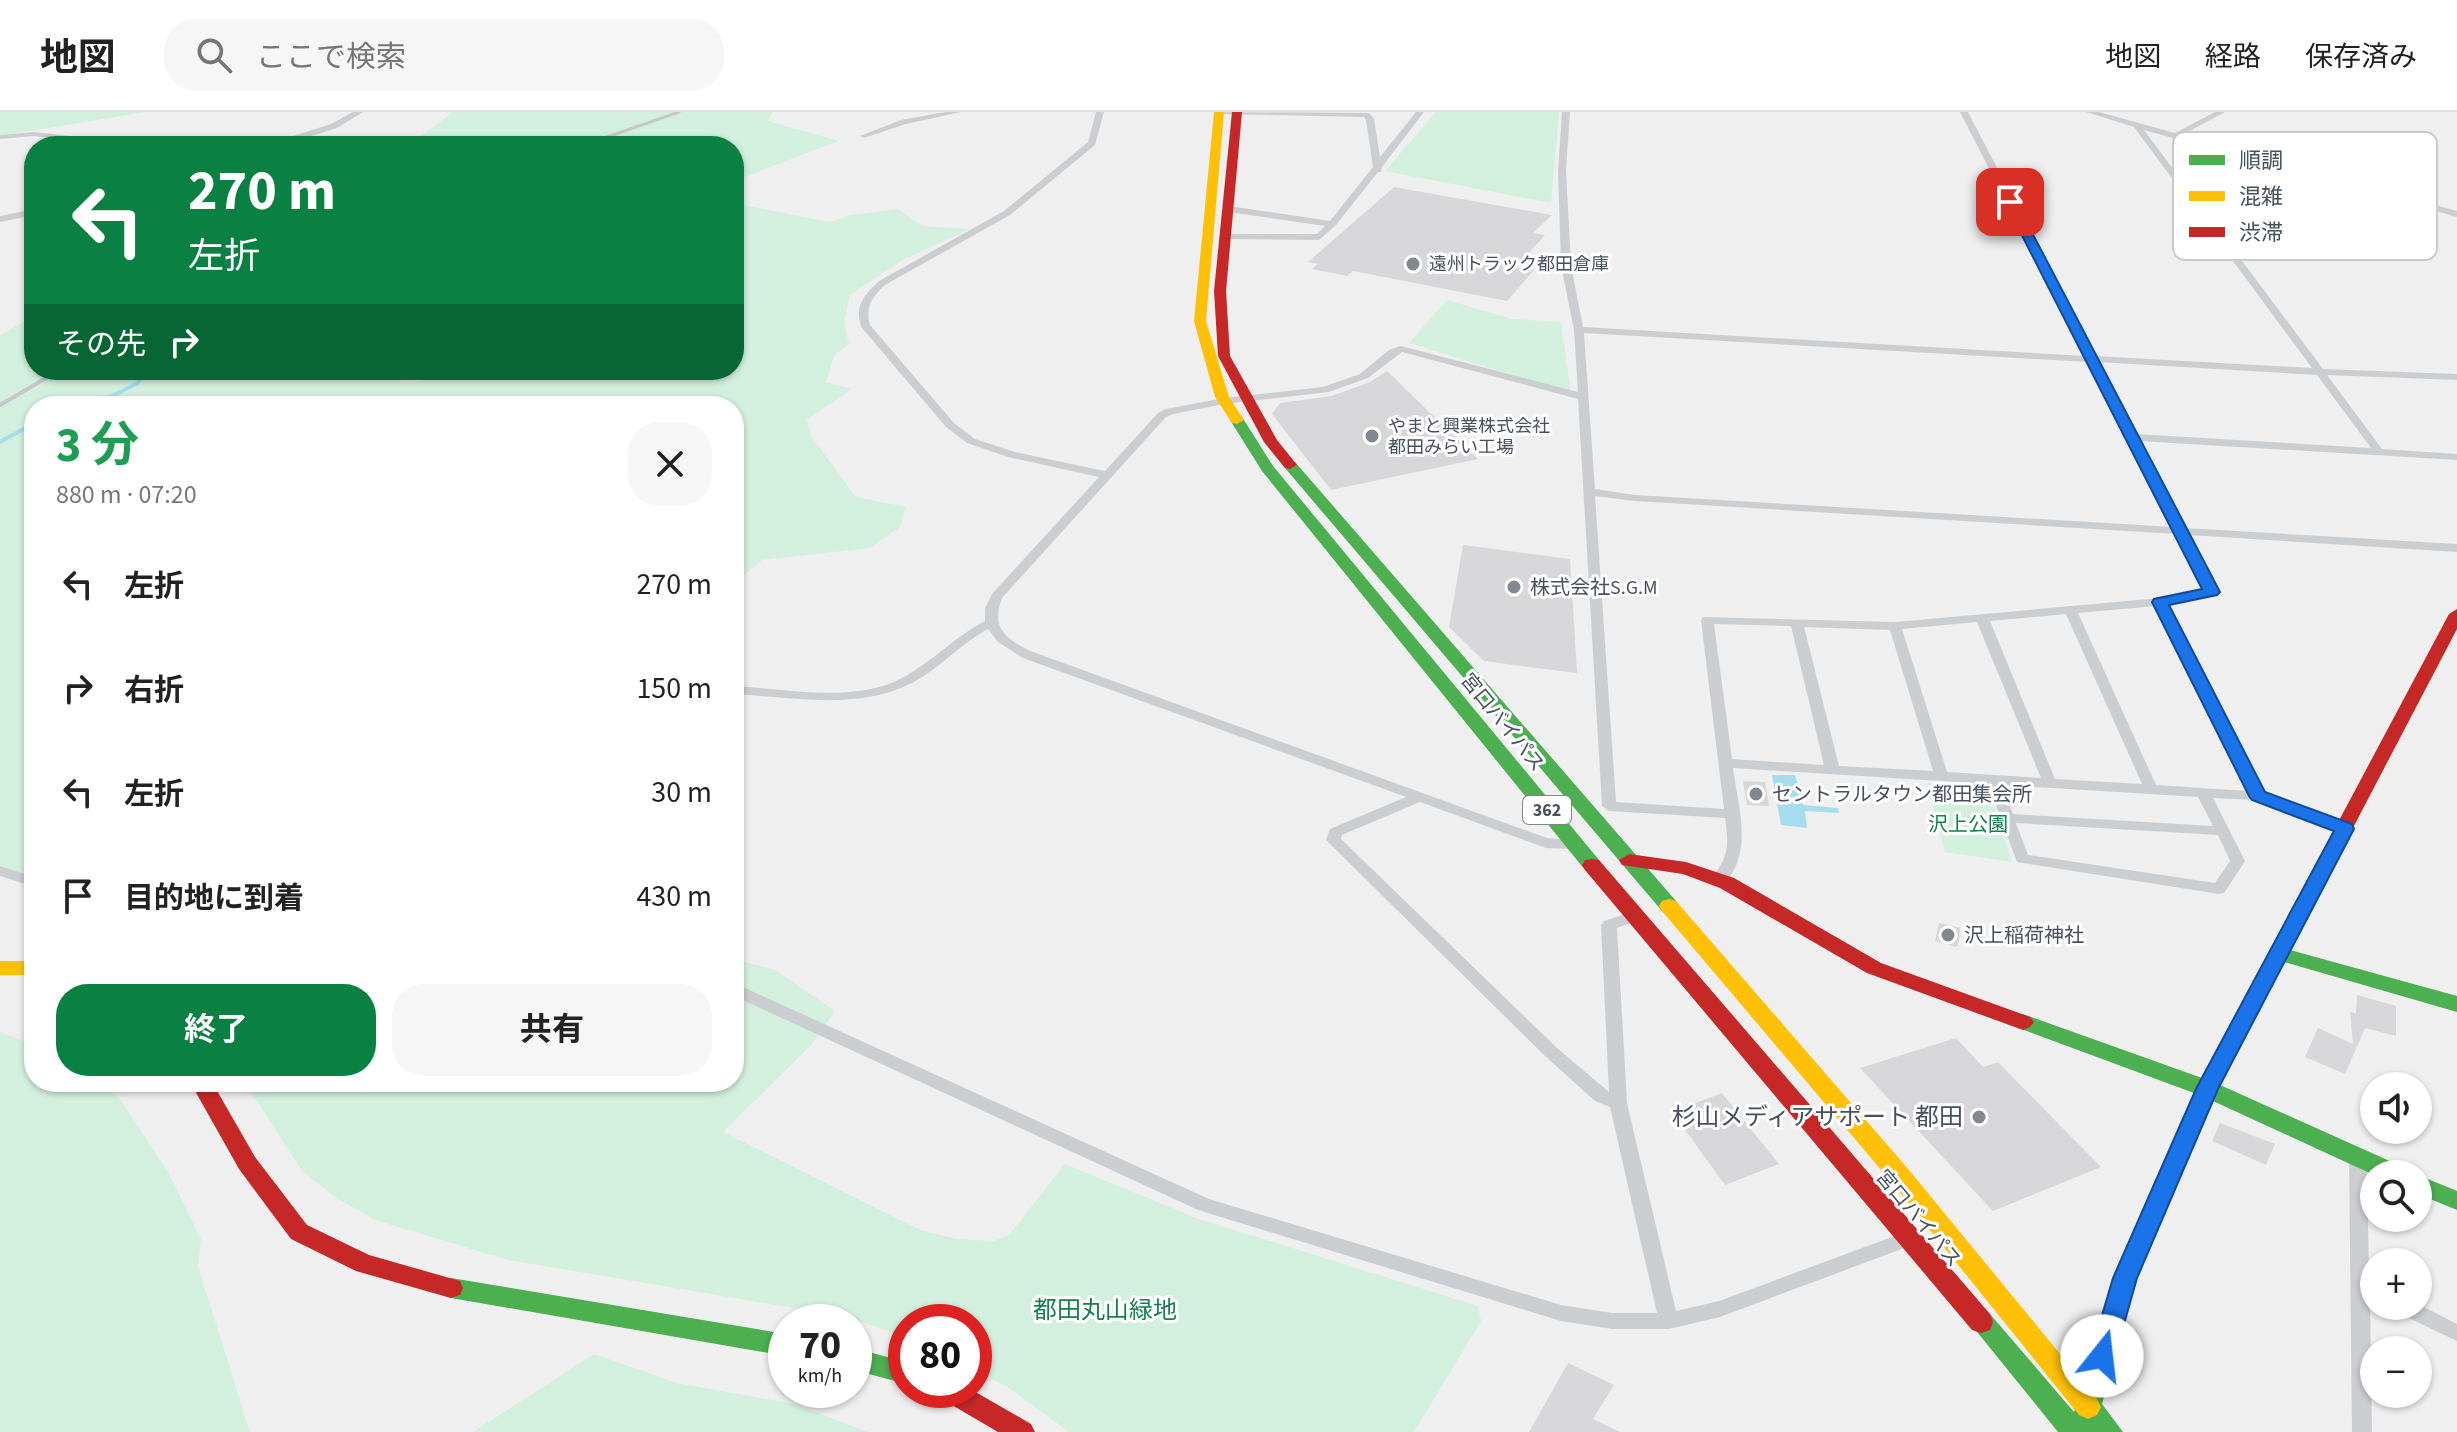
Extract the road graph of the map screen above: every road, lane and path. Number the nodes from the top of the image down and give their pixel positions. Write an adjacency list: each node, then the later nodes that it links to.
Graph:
1 (359, 112): 15 (street)
2 (957, 112): 16 (street)
3 (1100, 112): 38 (street)
4 (1218, 112): 5 (street); 34 (main road, 宮口バイパス / 362)
5 (1237, 112): 18 (street); 20 (main road, 宮口バイパス / 362)
6 (1420, 112): 18 (street)
7 (1566, 112): 28 (street)
8 (1964, 112): 29 (street)
9 (2090, 112): 11 (street)
10 (2221, 112): 12 (street)
11 (2137, 125): 13 (street); 19 (street)
12 (2183, 132)
13 (2173, 135)
14 (52, 136): 17 (street)
15 (302, 136)
16 (864, 136)
17 (0, 137)
18 (1378, 170): 25 (street)
19 (2173, 174)
20 (1229, 209): 25 (street); 26 (main road, 宮口バイパス / 362)
21 (2437, 209): 23 (street)
22 (24, 214): 24 (street)
23 (2457, 214)
24 (0, 219)
25 (1331, 224): 26 (street)
26 (1227, 237): 33 (main road, 宮口バイパス / 362)
27 (2237, 260): 30 (street)
28 (1579, 330): 29 (street); 32 (street)
29 (2093, 359): 30 (street); 35 (street)
30 (2320, 372): 31 (street); 36 (street)
31 (2457, 377)
32 (1583, 397): 33 (street); 39 (street)
33 (1245, 399): 34 (street); 64 (main road, 宮口バイパス / 362)
34 (1224, 401): 38 (street); 63 (main road, 宮口バイパス / 362)
35 (2130, 437): 36 (street); 40 (street)
36 (2378, 451): 37 (street)
37 (2457, 457)
38 (1106, 475): 47 (street)
39 (1591, 492): 40 (street); 59 (street)
40 (2179, 529): 41 (street); 42 (street)
41 (2457, 548)
42 (2160, 602): 43 (street); 57 (street)
43 (2071, 611): 45 (street); 55 (street)
44 (2457, 614): 61 (main road)
45 (1982, 618): 48 (street); 54 (street)
46 (1796, 622): 48 (street); 50 (street); 51 (street)
47 (990, 623): 49 (street); 58 (street)
48 (1895, 626): 52 (street)
49 (744, 691)
50 (1726, 763): 51 (street); 59 (street)
51 (1833, 771): 52 (street)
52 (1942, 778): 53 (street)
53 (1994, 781): 54 (street); 60 (street)
54 (2050, 784): 55 (street)
55 (2151, 789): 56 (street)
56 (2203, 793): 57 (street); 62 (street)
57 (2258, 796): 61 (street)
58 (1417, 798): 63 (street); 76 (street)
59 (1732, 814): 67 (street)
60 (2008, 818): 62 (street); 62 (street)
61 (2345, 829): 69 (main road)
62 (2223, 831)
63 (1574, 844): 68 (main road, 宮口バイパス / 362)
64 (1629, 860): 67 (main road); 88 (main road, 宮口バイパス / 362)
65 (0, 871): 66 (street)
66 (24, 879)
67 (1719, 880): 74 (main road)
68 (1635, 916): 76 (street); 81 (main road, 宮口バイパス / 362)
69 (2277, 953): 73 (main road); 74 (main road)
70 (0, 968): 71 (main road)
71 (24, 968)
72 (744, 994): 85 (street)
73 (2457, 1004)
74 (2207, 1089): 77 (main road); 88 (main road)
75 (206, 1092): 87 (main road)
76 (1618, 1103): 85 (street)
77 (2358, 1158): 78 (main road); 82 (street)
78 (2363, 1160)
79 (2432, 1190): 80 (main road)
80 (2457, 1201)
81 (1908, 1239): 85 (street); 91 (main road, 宮口バイパス / 362)
82 (2364, 1248)
83 (2366, 1320): 94 (street)
84 (2431, 1320): 86 (street)
85 (1669, 1321)
86 (2457, 1333)
87 (768, 1342)
88 (2088, 1407): 92 (main road); 93 (main road, 宮口バイパス)
89 (980, 1408): 90 (main road)
90 (1022, 1432)
91 (2074, 1432)
92 (2081, 1432)
93 (2110, 1432)
94 (2362, 1432)

